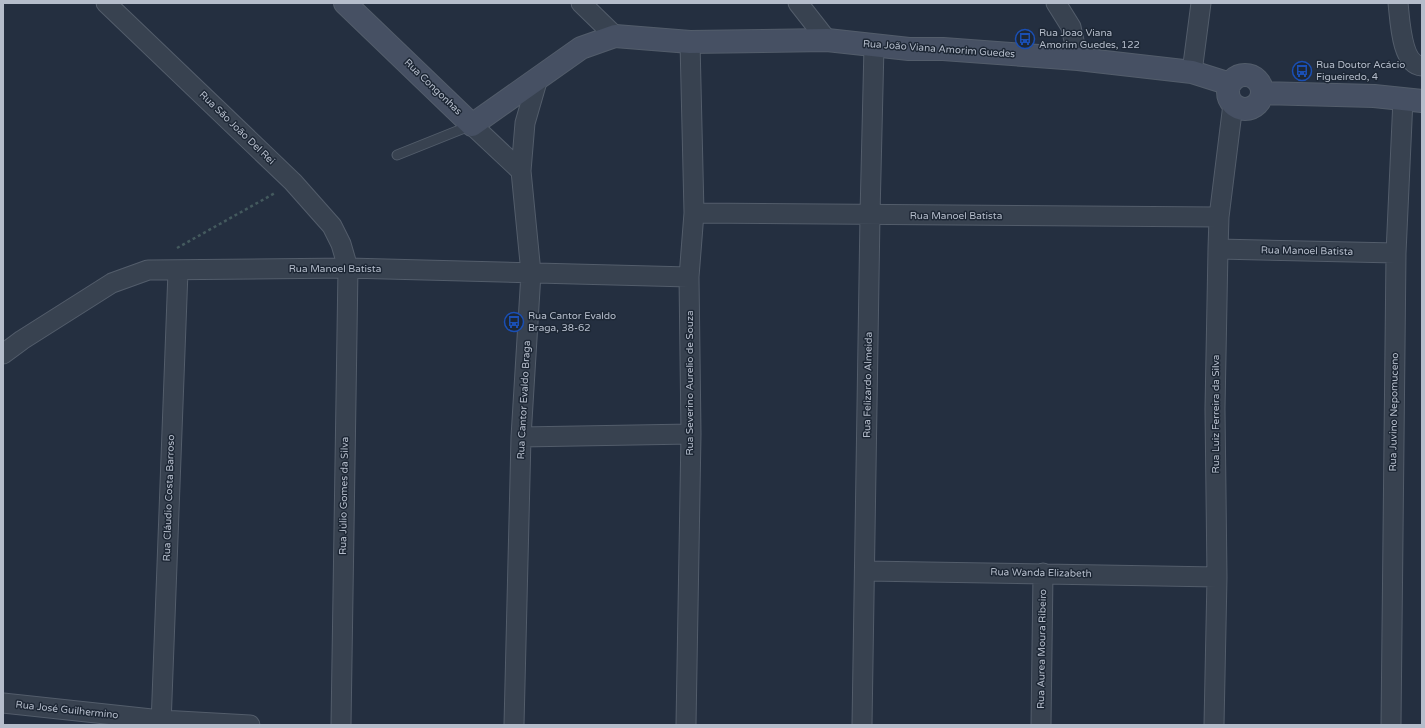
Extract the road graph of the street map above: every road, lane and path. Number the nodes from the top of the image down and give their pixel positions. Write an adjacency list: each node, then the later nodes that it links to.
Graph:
1 (106, 3): 21 (street, Rua São João Del Rei)
2 (345, 3): 18 (street, Rua Congonhas)
3 (581, 3): 8 (street)
4 (798, 3): 9 (street)
5 (1056, 3): 12 (street)
6 (1201, 3): 14 (street)
7 (1398, 3): 13 (street)
8 (615, 36): 10 (street, Rua João Viana Amorim Guedes); 15 (street, Rua João Viana Amorim Guedes)
9 (828, 40): 10 (street, Rua João Viana Amorim Guedes); 11 (street, Rua João Viana Amorim Guedes)
10 (690, 42): 22 (street, Rua Severino Aurelio de Souza)
11 (874, 46): 12 (street, Rua João Viana Amorim Guedes); 23 (street, Rua Felizardo Almeida)
12 (1078, 59): 14 (street, Rua João Viana Amorim Guedes)
13 (1422, 66)
14 (1192, 72): 16 (street, Rua João Viana Amorim Guedes)
15 (538, 78): 18 (street, Rua João Viana Amorim Guedes); 20 (street, Rua Cantor Evaldo Braga)
16 (1231, 94): 17 (street); 24 (street, Rua Luiz Ferreira da Silva)
17 (1412, 100): 27 (street, Rua Juvino Nepomuceno)
18 (472, 125): 19 (lane); 20 (street, Rua Congonhas)
19 (396, 155)
20 (521, 171): 30 (street, Rua Cantor Evaldo Braga)
21 (294, 182): 25 (path); 28 (street, Rua São João Del Rei)
22 (694, 213): 23 (street, Rua Manoel Batista); 31 (street, Rua Severino Aurelio de Souza)
23 (870, 215): 24 (street, Rua Manoel Batista); 35 (street, Rua Felizardo Almeida)
24 (1219, 217): 26 (street, Rua Luiz Ferreira da Silva)
25 (176, 249)
26 (1218, 249): 27 (street, Rua Manoel Batista); 37 (street, Rua Luiz Ferreira da Silva)
27 (1396, 253): 47 (street, Rua Juvino Nepomuceno)
28 (348, 268): 29 (street, Rua Manoel Batista); 30 (street, Rua Manoel Batista); 41 (street, Rua Júlio Gomes da Silva)
29 (178, 271): 32 (street, Rua Manoel Batista); 39 (street, Rua Cláudio Costa Barroso)
30 (531, 273): 31 (street, Rua Manoel Batista); 34 (street, Rua Cantor Evaldo Braga)
31 (690, 277): 33 (street, Rua Severino Aurelio de Souza)
32 (3, 354)
33 (691, 434): 34 (street); 43 (street, Rua Severino Aurelio de Souza)
34 (521, 437): 42 (street, Rua Cantor Evaldo Braga)
35 (866, 571): 36 (street, Rua Wanda Elizabeth); 44 (street, Rua Felizardo Almeida)
36 (1043, 573): 37 (street, Rua Wanda Elizabeth); 45 (street, Rua Aurea Moura Ribeiro)
37 (1217, 577): 46 (street, Rua Luiz Ferreira da Silva)
38 (3, 703): 39 (street, Rua José Guilhermino)
39 (161, 722): 40 (street, Rua José Guilhermino)
40 (250, 725)
41 (341, 725)
42 (514, 725)
43 (686, 725)
44 (862, 725)
45 (1041, 725)
46 (1214, 725)
47 (1392, 725)

